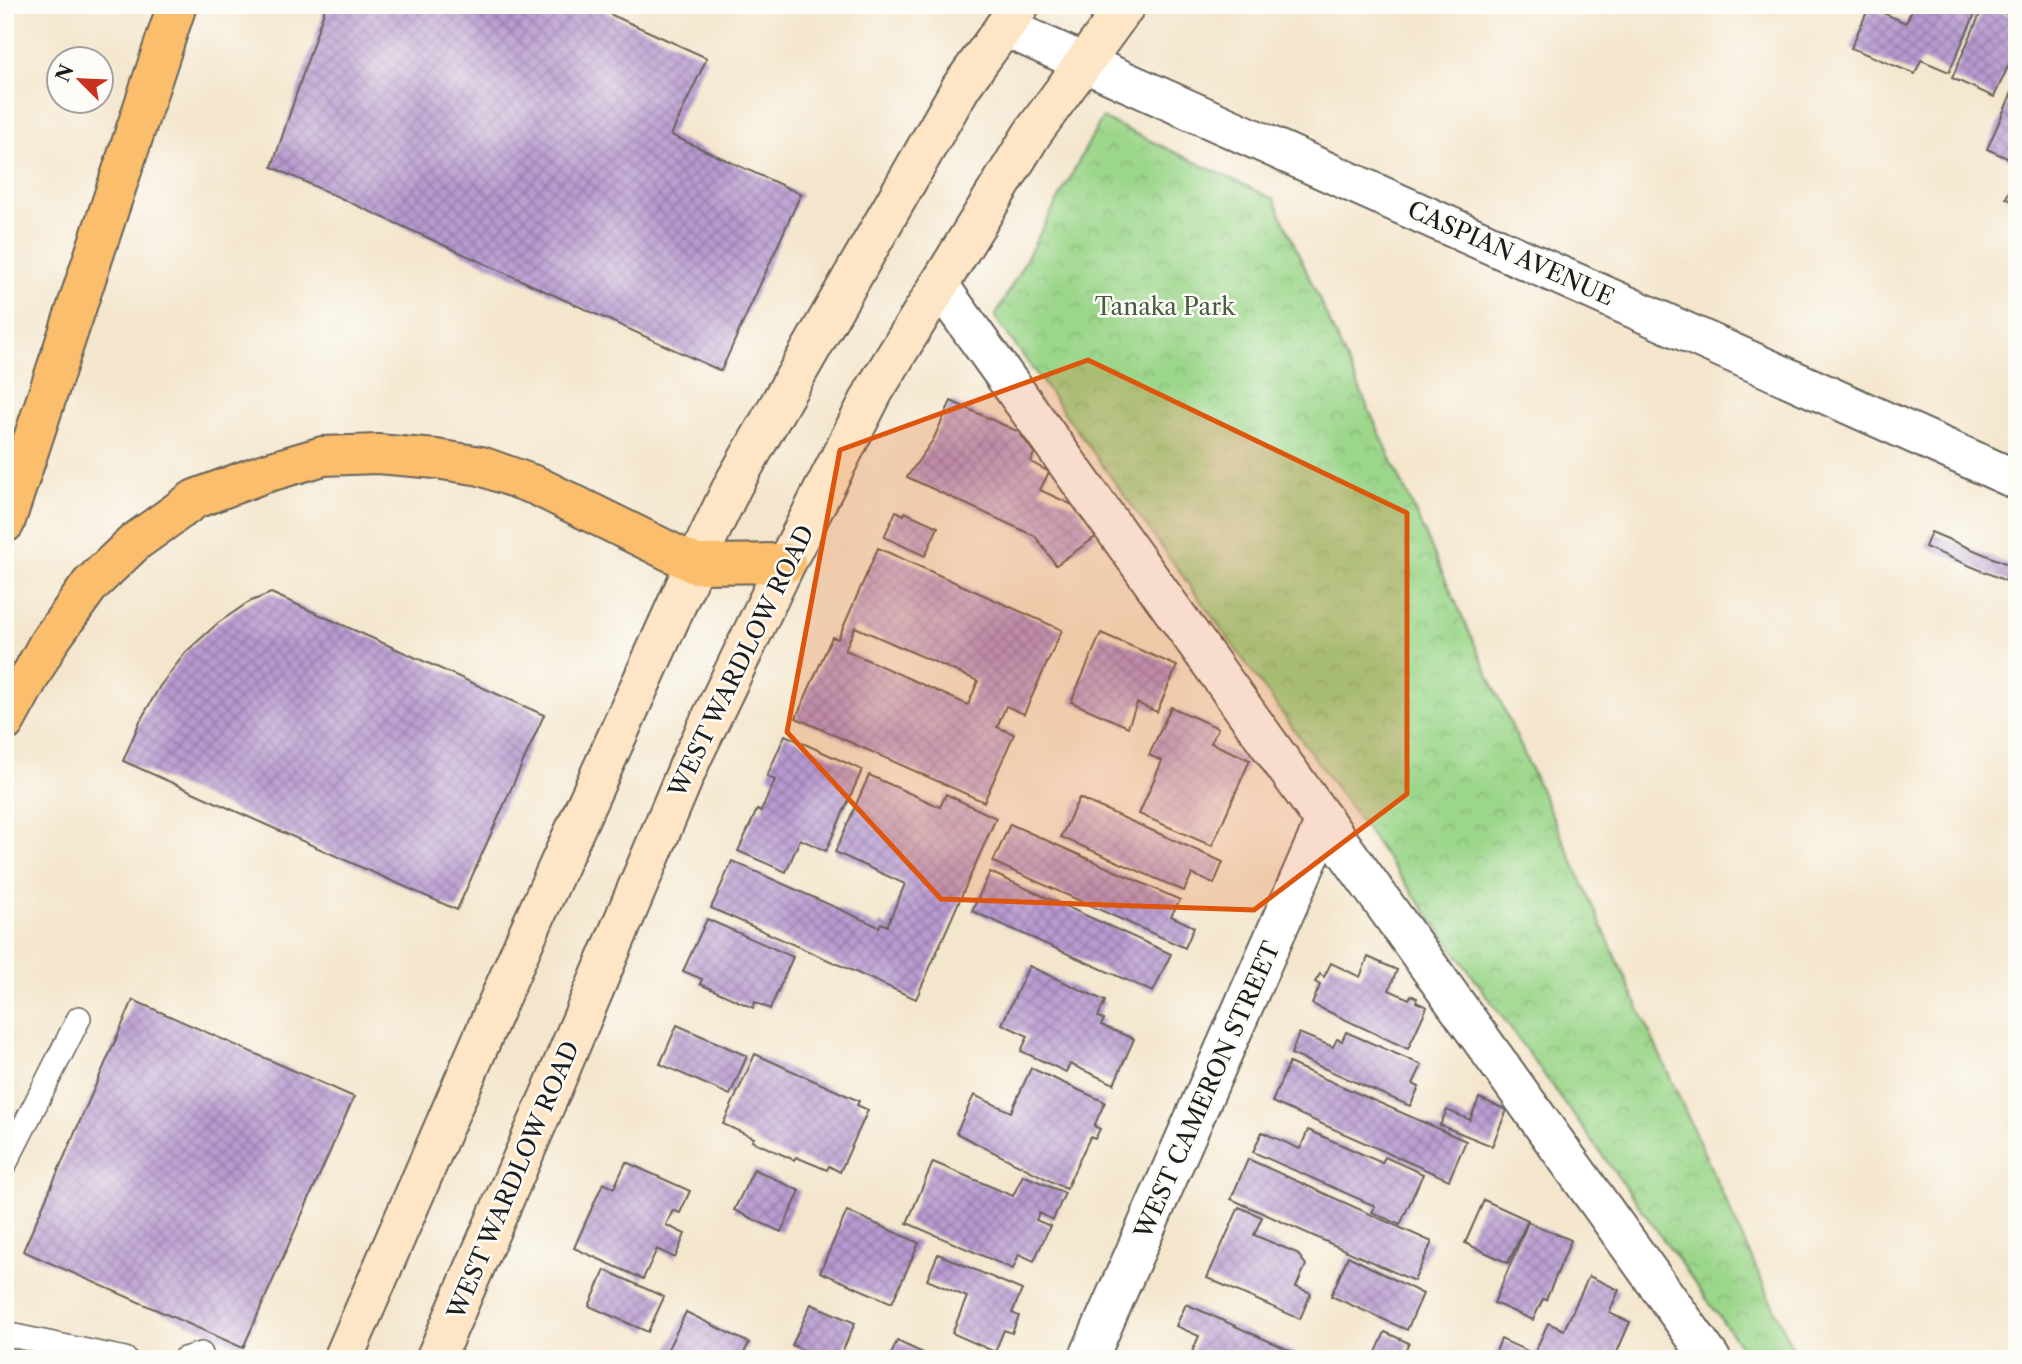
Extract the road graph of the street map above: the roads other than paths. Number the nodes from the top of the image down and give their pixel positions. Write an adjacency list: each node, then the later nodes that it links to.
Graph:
1 (177, 5): 7 (highway)
2 (1126, 5): 4 (main road, WEST WARDLOW ROAD)
3 (1012, 16): 4 (street, CASPIAN AVENUE); 9 (main road)
4 (1084, 63): 5 (main road, WEST WARDLOW ROAD); 6 (street, CASPIAN AVENUE)
5 (939, 285): 8 (main road, WEST WARDLOW ROAD); 11 (street)
6 (2017, 480)
7 (5, 523)
8 (786, 563): 9 (highway); 17 (main road, WEST WARDLOW ROAD)
9 (695, 564): 10 (highway); 15 (main road)
10 (5, 722)
11 (1325, 821): 18 (street, WEST CAMERON STREET); 19 (street)
12 (79, 1018): 13 (lane)
13 (5, 1164)
14 (5, 1334): 16 (lane)
15 (343, 1358)
16 (125, 1359)
17 (435, 1359)
18 (1088, 1359)
19 (1710, 1359)

